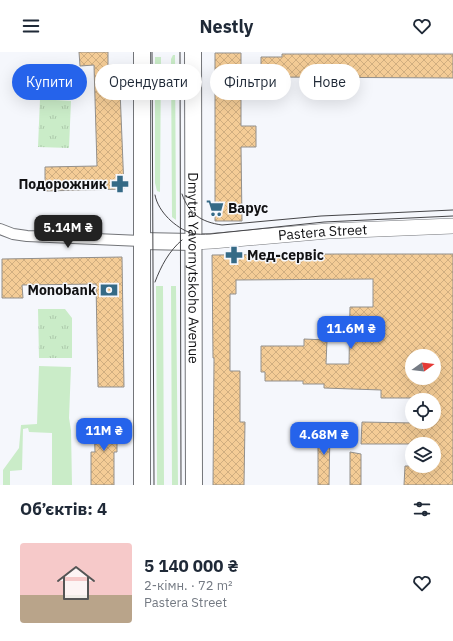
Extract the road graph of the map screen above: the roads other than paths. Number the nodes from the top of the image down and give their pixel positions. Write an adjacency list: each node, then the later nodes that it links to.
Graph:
1 (142, 52): 5 (main road)
2 (193, 52): 6 (main road, Dmytra Yavornytskoho Avenue)
3 (453, 226): 6 (main road, Pastera Street)
4 (0, 228): 5 (street)
5 (141, 241): 6 (main road); 7 (main road)
6 (193, 242): 8 (main road, Dmytra Yavornytskoho Avenue)
7 (142, 485)
8 (194, 485)

